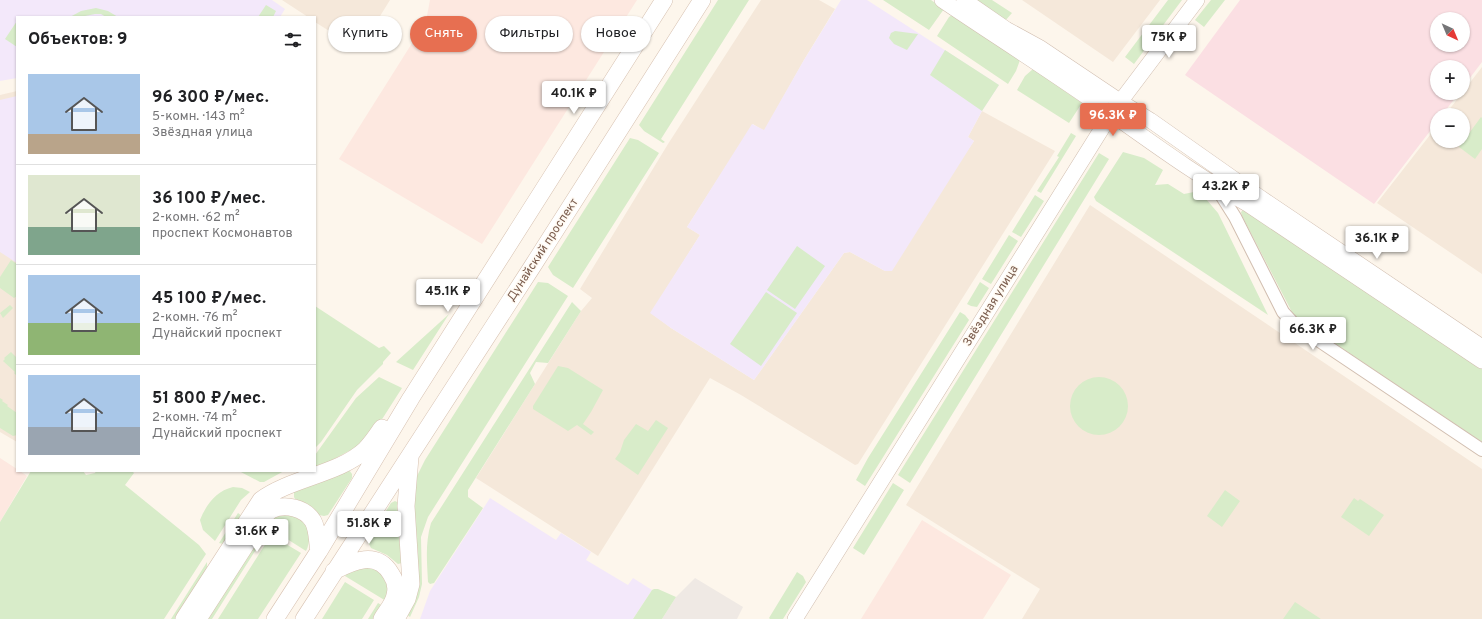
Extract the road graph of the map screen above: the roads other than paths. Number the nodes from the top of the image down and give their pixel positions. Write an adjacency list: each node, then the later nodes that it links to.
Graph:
1 (664, 0): 11 (main road)
2 (702, 0): 13 (main road, Дунайский проспект)
3 (942, 0): 7 (street)
4 (964, 0): 6 (street)
5 (1197, 0): 6 (street, Звёздная улица)
6 (1120, 102): 7 (street, Звёздная улица); 9 (street)
7 (1111, 114): 8 (street); 22 (street, Звёздная улица)
8 (1216, 187): 10 (street); 12 (street)
9 (1482, 346)
10 (1482, 361)
11 (411, 398): 14 (main road); 16 (main road)
12 (1482, 450)
13 (410, 455): 15 (main road, Дунайский проспект); 21 (main road)
14 (319, 552): 17 (main road); 18 (main road)
15 (334, 571): 19 (main road, Дунайский проспект); 20 (main road)
16 (184, 619)
17 (198, 619)
18 (275, 619)
19 (304, 619)
20 (382, 619)
21 (396, 619)
22 (795, 619)

